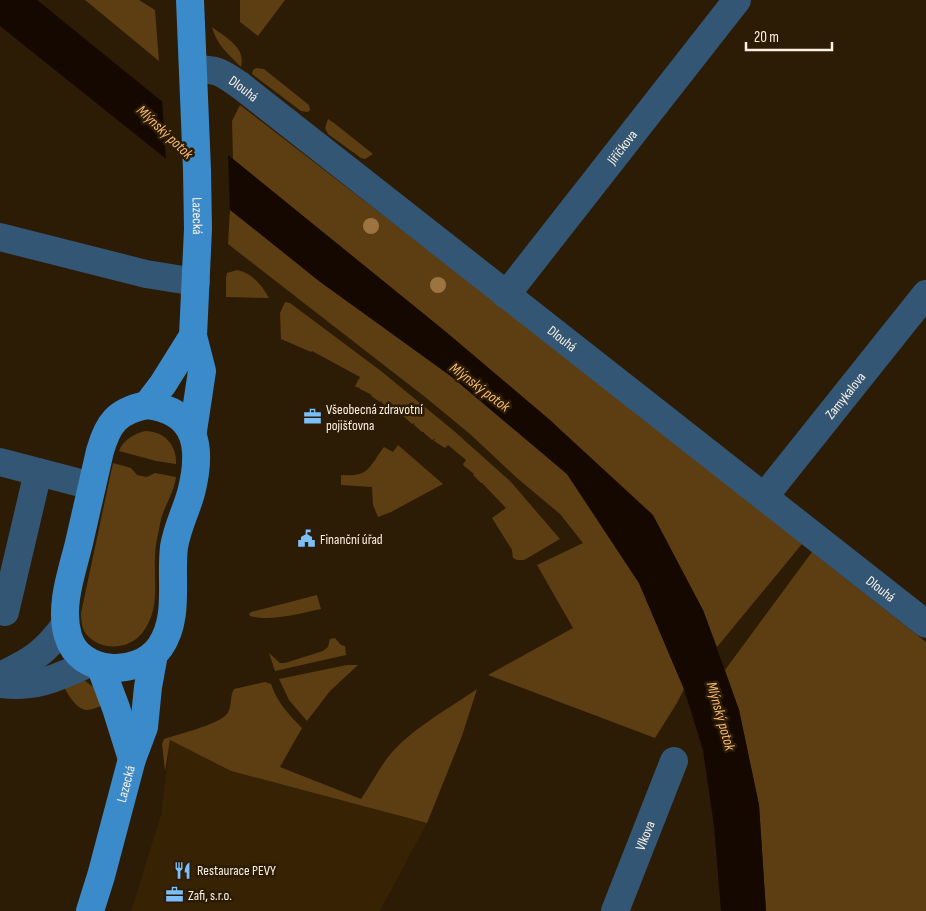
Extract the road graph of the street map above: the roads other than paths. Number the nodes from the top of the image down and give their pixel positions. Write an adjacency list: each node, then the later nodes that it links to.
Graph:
1 (190, 0): 3 (main road, Lazecká)
2 (737, 0): 7 (street, Jiříčkova)
3 (193, 80): 5 (main road, Lazecká); 7 (street, Dlouhá)
4 (0, 237): 5 (street)
5 (196, 282): 8 (main road, Lazecká)
6 (926, 294): 14 (street, Zamykalova)
7 (506, 295): 14 (street, Dlouhá)
8 (193, 336): 9 (main road); 10 (main road, Lazecká)
9 (147, 405): 10 (main road); 13 (main road)
10 (193, 431): 19 (main road, Lazecká)
11 (0, 462): 12 (street)
12 (38, 472): 13 (street); 15 (street)
13 (92, 486): 17 (main road)
14 (764, 498): 18 (street, Dlouhá)
15 (11, 540): 16 (street)
16 (0, 611)
17 (65, 624): 20 (main road); 21 (street)
18 (926, 624)
19 (154, 654): 20 (main road); 23 (main road, Lazecká)
20 (95, 665): 22 (street); 23 (main road)
21 (0, 676)
22 (0, 684)
23 (132, 759): 25 (main road, Lazecká)
24 (674, 761): 26 (street, Vlkova)
25 (90, 911)
26 (615, 911)

